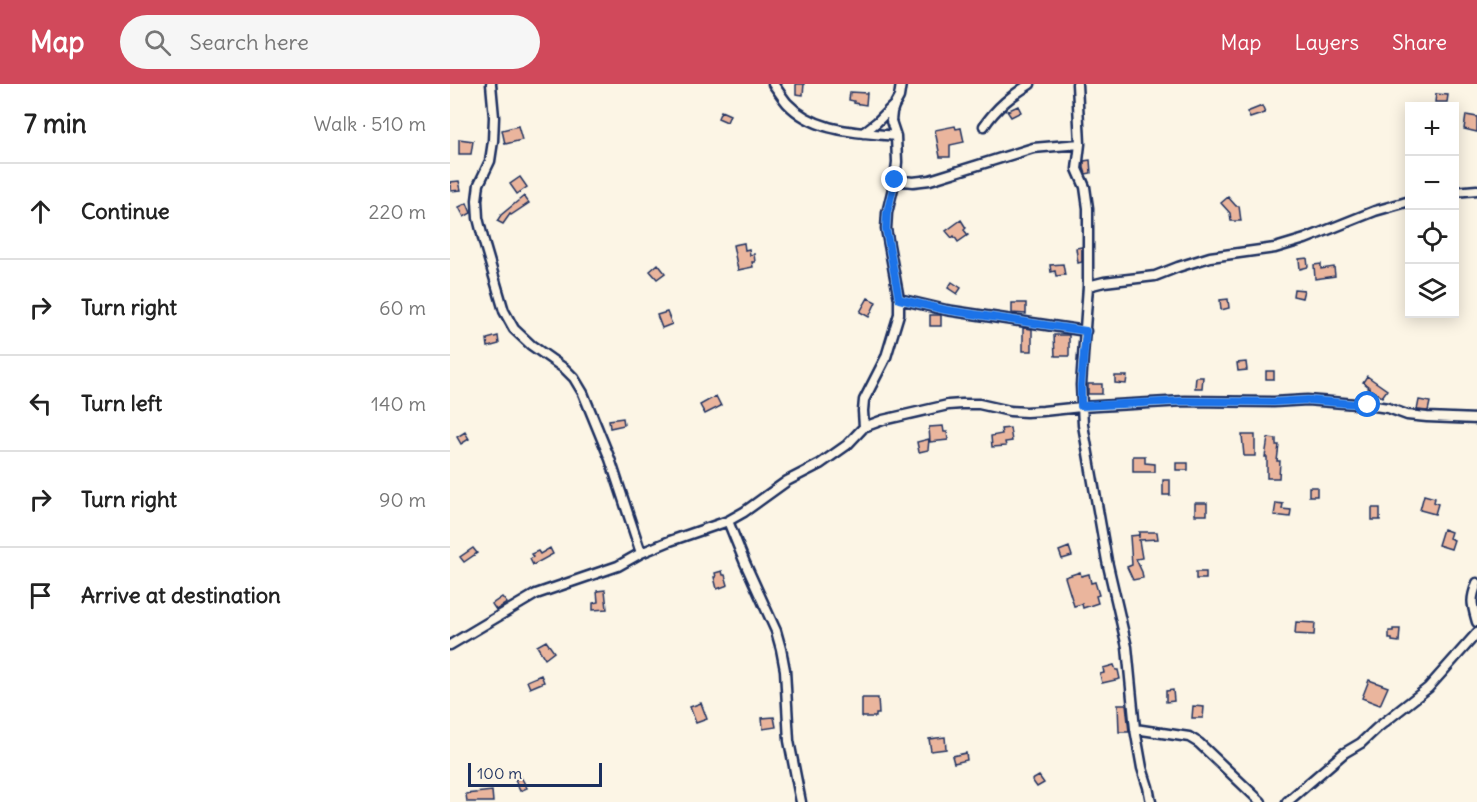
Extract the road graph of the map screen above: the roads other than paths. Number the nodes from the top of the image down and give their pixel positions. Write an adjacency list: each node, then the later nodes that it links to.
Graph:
1 (491, 84): 24 (street)
2 (773, 84): 8 (street)
3 (901, 84): 6 (street)
4 (1030, 84): 7 (street)
5 (1077, 84): 10 (street)
6 (894, 105): 8 (street); 9 (street)
7 (984, 126)
8 (862, 133): 9 (street)
9 (896, 136): 11 (street)
10 (1080, 144): 11 (street); 15 (street)
11 (895, 180): 16 (street)
12 (1477, 190): 13 (street)
13 (1459, 192)
14 (1405, 202): 15 (street)
15 (1088, 286): 17 (street)
16 (899, 299): 17 (street); 22 (street)
17 (1086, 331): 18 (street)
18 (1081, 406): 19 (street); 20 (street); 21 (street)
19 (1065, 409): 21 (street); 22 (street)
20 (1477, 419)
21 (1083, 424): 29 (street)
22 (864, 427): 23 (street)
23 (728, 521): 24 (street); 30 (street)
24 (641, 554): 28 (street)
25 (1477, 583): 26 (street)
26 (1477, 622)
27 (1477, 633): 33 (street)
28 (450, 645)
29 (1135, 729): 31 (street); 32 (street)
30 (801, 802)
31 (1151, 802)
32 (1261, 802)
33 (1287, 802)

